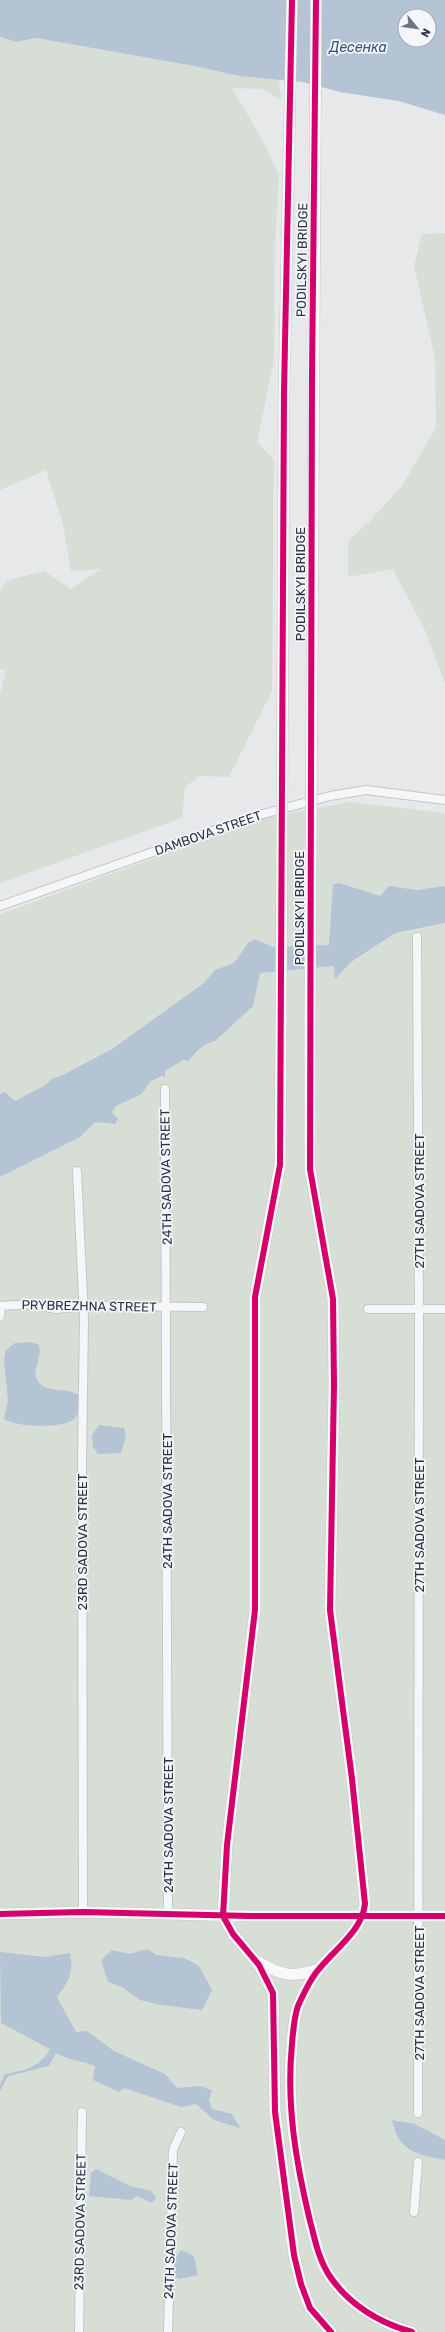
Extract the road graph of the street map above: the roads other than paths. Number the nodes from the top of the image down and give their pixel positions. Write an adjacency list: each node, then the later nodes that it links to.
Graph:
1 (292, 0): 19 (main road, PODILSKYI BRIDGE, bridge)
2 (316, 0): 20 (main road, PODILSKYI BRIDGE, bridge)
3 (445, 800): 4 (street, DAMBOVA STREET)
4 (0, 906)
5 (417, 937): 13 (street, 27TH SADOVA STREET)
6 (165, 1089): 11 (street, 24TH SADOVA STREET)
7 (77, 1172): 9 (street, 23RD SADOVA STREET)
8 (0, 1306): 9 (street, PRYBREZHNA STREET); 15 (street)
9 (84, 1306): 11 (street, PRYBREZHNA STREET); 16 (street, 23RD SADOVA STREET)
10 (203, 1307): 11 (street, PRYBREZHNA STREET)
11 (167, 1308): 18 (street, 24TH SADOVA STREET)
12 (368, 1309): 13 (street)
13 (419, 1309): 14 (street); 21 (street, 27TH SADOVA STREET)
14 (445, 1310)
15 (0, 1316)
16 (83, 1912): 17 (main road); 18 (main road)
17 (0, 1914)
18 (168, 1914): 19 (main road)
19 (223, 1916): 20 (main road); 23 (main road)
20 (364, 1916): 21 (main road); 24 (main road)
21 (420, 1916): 22 (main road); 26 (street, 27TH SADOVA STREET)
22 (445, 1916)
23 (255, 1960): 24 (main road); 32 (main road)
24 (319, 1968): 33 (main road)
25 (82, 2112): 30 (street, 23RD SADOVA STREET)
26 (418, 2113)
27 (181, 2132): 31 (street, 24TH SADOVA STREET)
28 (418, 2162): 29 (street)
29 (414, 2212)
30 (79, 2332)
31 (168, 2332)
32 (331, 2332)
33 (412, 2332)

